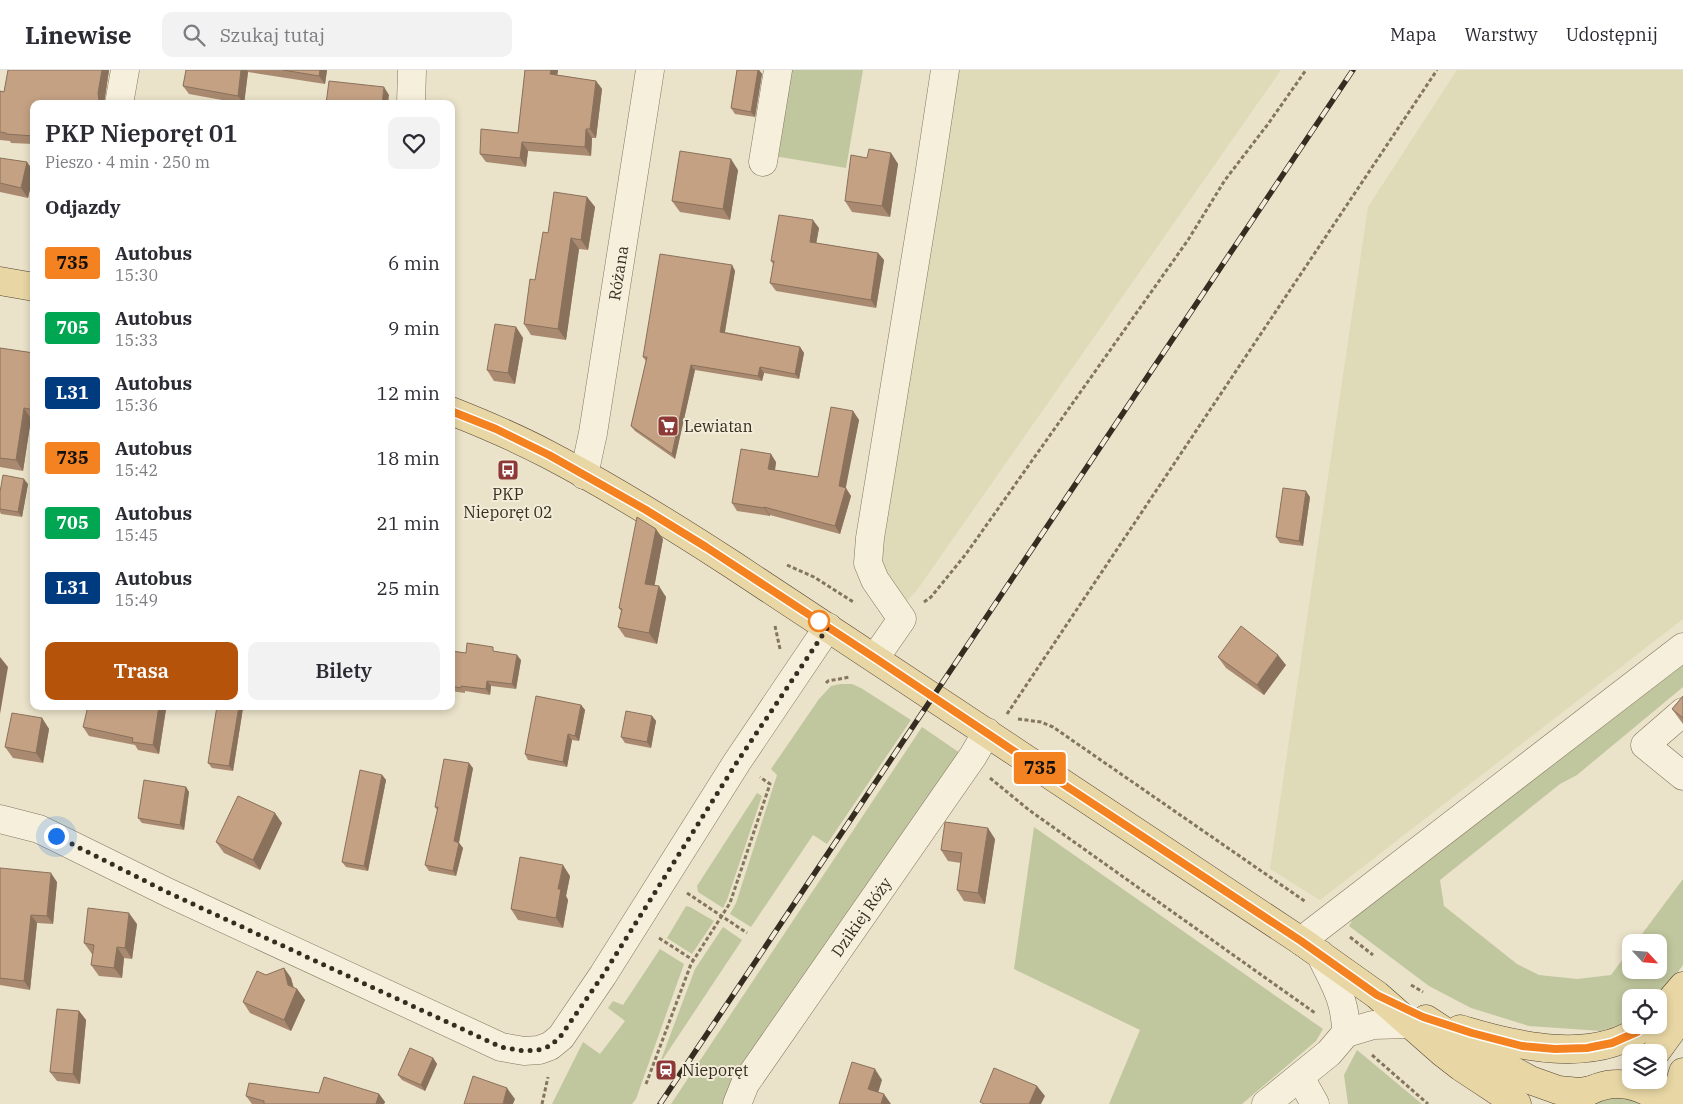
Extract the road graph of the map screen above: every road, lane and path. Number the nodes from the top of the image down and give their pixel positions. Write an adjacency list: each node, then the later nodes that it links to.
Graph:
1 (125, 70): 8 (street)
2 (412, 70): 9 (street)
3 (650, 70): 14 (street, Różana)
4 (778, 70): 10 (street)
5 (945, 70): 15 (street)
6 (1306, 70): 15 (path)
7 (1437, 70): 22 (path)
8 (120, 100)
9 (411, 100)
10 (763, 162)
11 (0, 281): 12 (main road)
12 (30, 286)
13 (455, 413): 14 (main road)
14 (584, 475): 17 (main road)
15 (902, 619): 20 (street)
16 (774, 622): 19 (path)
17 (828, 627): 20 (main road); 25 (street)
18 (1683, 647): 28 (street)
19 (781, 654)
20 (875, 658): 22 (main road)
21 (1683, 712): 24 (street)
22 (987, 732): 31 (main road); 48 (street, Dzikiej Róży)
23 (760, 776): 27 (path)
24 (1683, 776)
25 (0, 819)
26 (687, 893): 27 (path)
27 (722, 916): 29 (path); 33 (path)
28 (1330, 920): 31 (street); 32 (path)
29 (747, 933)
30 (659, 938): 33 (path)
31 (1310, 948): 37 (main road); 39 (street)
32 (1374, 956)
33 (693, 960): 45 (path)
34 (1410, 984): 37 (path)
35 (1683, 986): 36 (main road)
36 (1667, 1005)
37 (1419, 1011): 39 (street); 40 (main road); 47 (main road); 52 (main road)
38 (1683, 1015): 41 (main road)
39 (1346, 1033): 43 (street); 51 (path)
40 (1632, 1034)
41 (1662, 1044)
42 (1683, 1072): 54 (main road)
43 (1300, 1077): 49 (street); 50 (street)
44 (1622, 1082): 47 (main road)
45 (646, 1084)
46 (1643, 1089): 53 (main road)
47 (1581, 1097)
48 (737, 1104)
49 (1266, 1104)
50 (1315, 1104)
51 (1428, 1104)
52 (1517, 1104)
53 (1666, 1104)
54 (1676, 1104)

